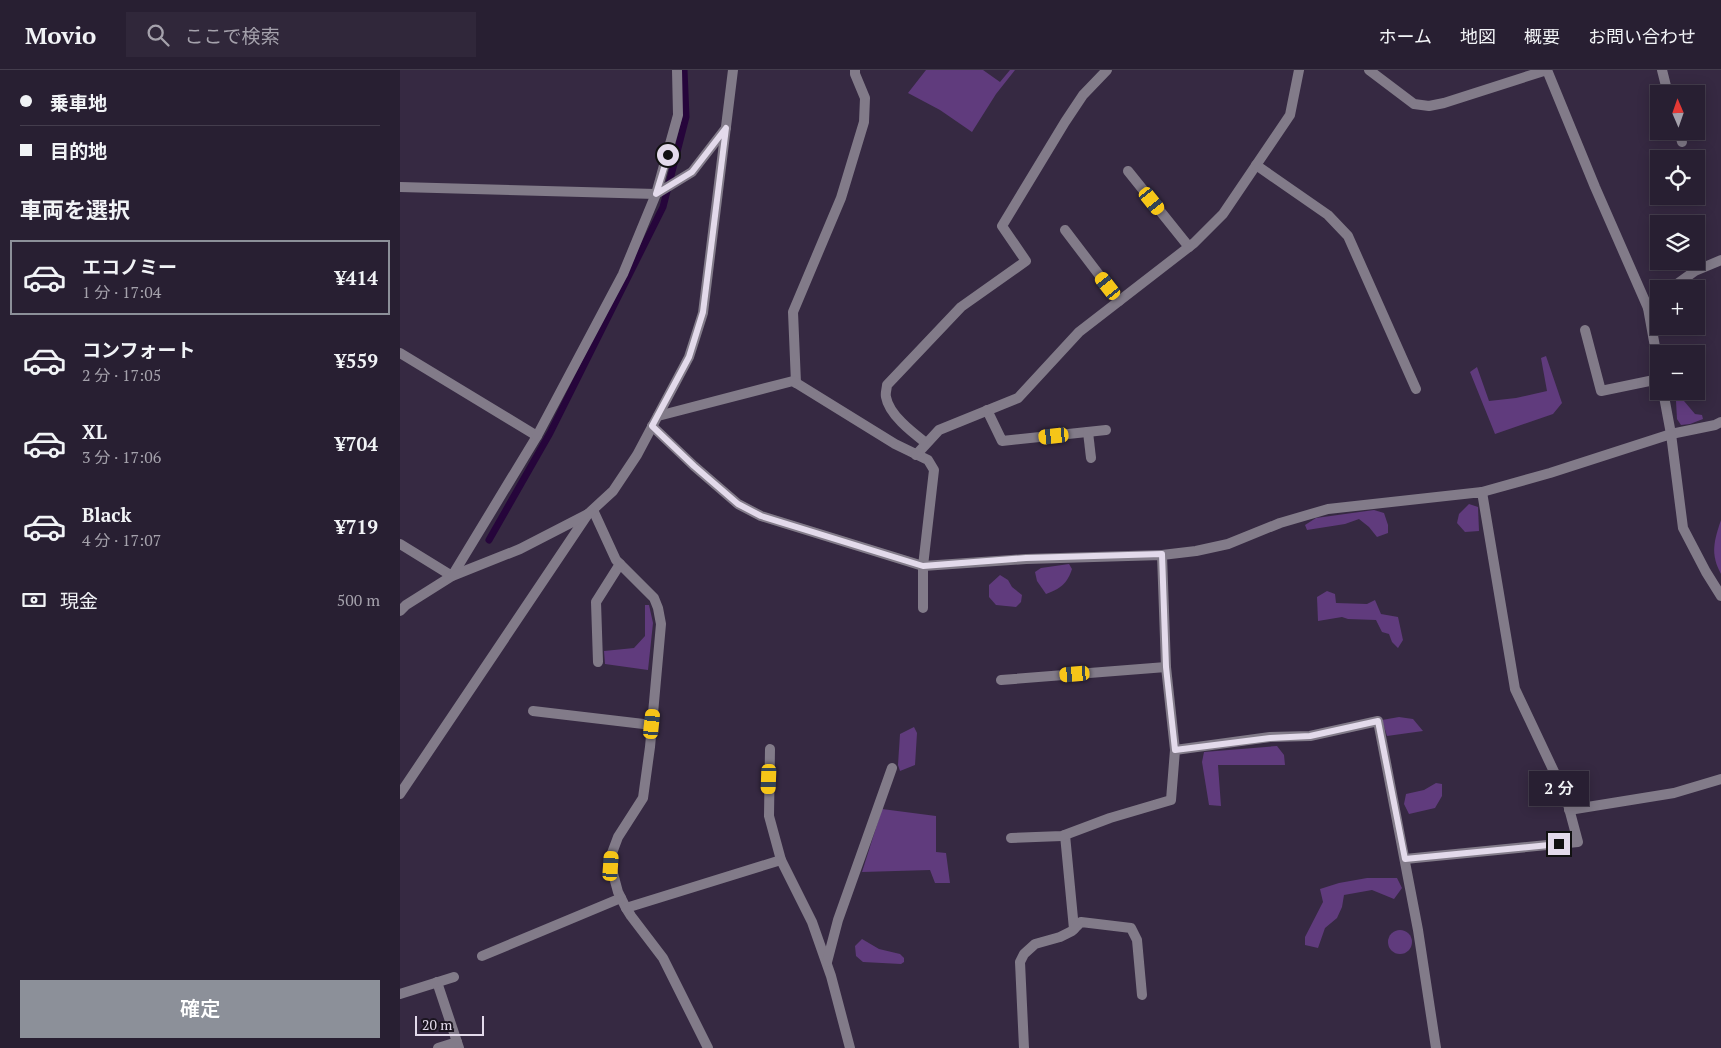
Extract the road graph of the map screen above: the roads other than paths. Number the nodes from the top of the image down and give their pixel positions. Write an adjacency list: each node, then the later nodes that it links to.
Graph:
1 (677, 70): 15 (street)
2 (733, 70): 11 (street)
3 (855, 70): 26 (street)
4 (1107, 70): 37 (street)
5 (1298, 70): 12 (street)
6 (1369, 70): 9 (street)
7 (1547, 70): 9 (street); 21 (street)
8 (1662, 70): 10 (street)
9 (1382, 74)
10 (1666, 85)
11 (726, 128): 15 (street); 30 (street)
12 (1256, 165): 17 (street); 27 (street)
13 (1128, 171): 17 (street)
14 (400, 187): 15 (street)
15 (656, 194): 36 (street)
16 (1065, 230): 20 (street)
17 (1189, 247): 20 (street)
18 (1721, 260): 19 (street)
19 (1682, 280)
20 (1119, 301): 29 (street)
21 (1648, 308): 23 (street)
22 (1585, 330): 25 (street)
23 (1655, 345)
24 (400, 352): 36 (street)
25 (1650, 381)
26 (796, 383): 30 (street); 38 (street)
27 (1416, 389)
28 (1665, 400): 35 (street)
29 (986, 410): 34 (street); 37 (street)
30 (658, 416): 32 (street)
31 (1721, 422): 35 (street)
32 (652, 426): 41 (street); 45 (street)
33 (1106, 430): 34 (street)
34 (1088, 432): 39 (street)
35 (1671, 434): 40 (street); 47 (street)
36 (537, 436): 46 (street)
37 (926, 443): 38 (street)
38 (916, 455): 45 (street)
39 (1091, 458)
40 (1482, 492): 43 (street); 60 (street)
41 (591, 512): 44 (street); 46 (street); 59 (street)
42 (400, 544): 46 (street)
43 (1162, 554): 45 (street); 51 (street)
44 (620, 564): 50 (street); 54 (street)
45 (923, 566): 48 (street)
46 (452, 576): 49 (street)
47 (1721, 596)
48 (923, 608)
49 (400, 611)
50 (598, 662)
51 (1166, 667): 52 (street); 56 (street)
52 (1001, 680)
53 (533, 711): 54 (street)
54 (652, 724): 65 (street)
55 (770, 749): 64 (street)
56 (1175, 750): 61 (street); 63 (street)
57 (892, 768): 69 (street)
58 (1721, 779): 60 (street)
59 (400, 794)
60 (1569, 810): 63 (street)
61 (1065, 835): 62 (street); 67 (street)
62 (1011, 838)
63 (1405, 859): 79 (street)
64 (781, 860): 66 (street); 69 (street)
65 (621, 898): 66 (street); 68 (street)
66 (626, 908): 76 (street)
67 (1074, 929): 73 (street); 78 (street)
68 (482, 956)
69 (827, 962): 77 (street)
70 (454, 977): 71 (street)
71 (437, 982): 72 (street); 74 (street)
72 (400, 994)
73 (1142, 995)
74 (458, 1045): 75 (street)
75 (438, 1048)
76 (708, 1048)
77 (850, 1048)
78 (1024, 1048)
79 (1436, 1048)

